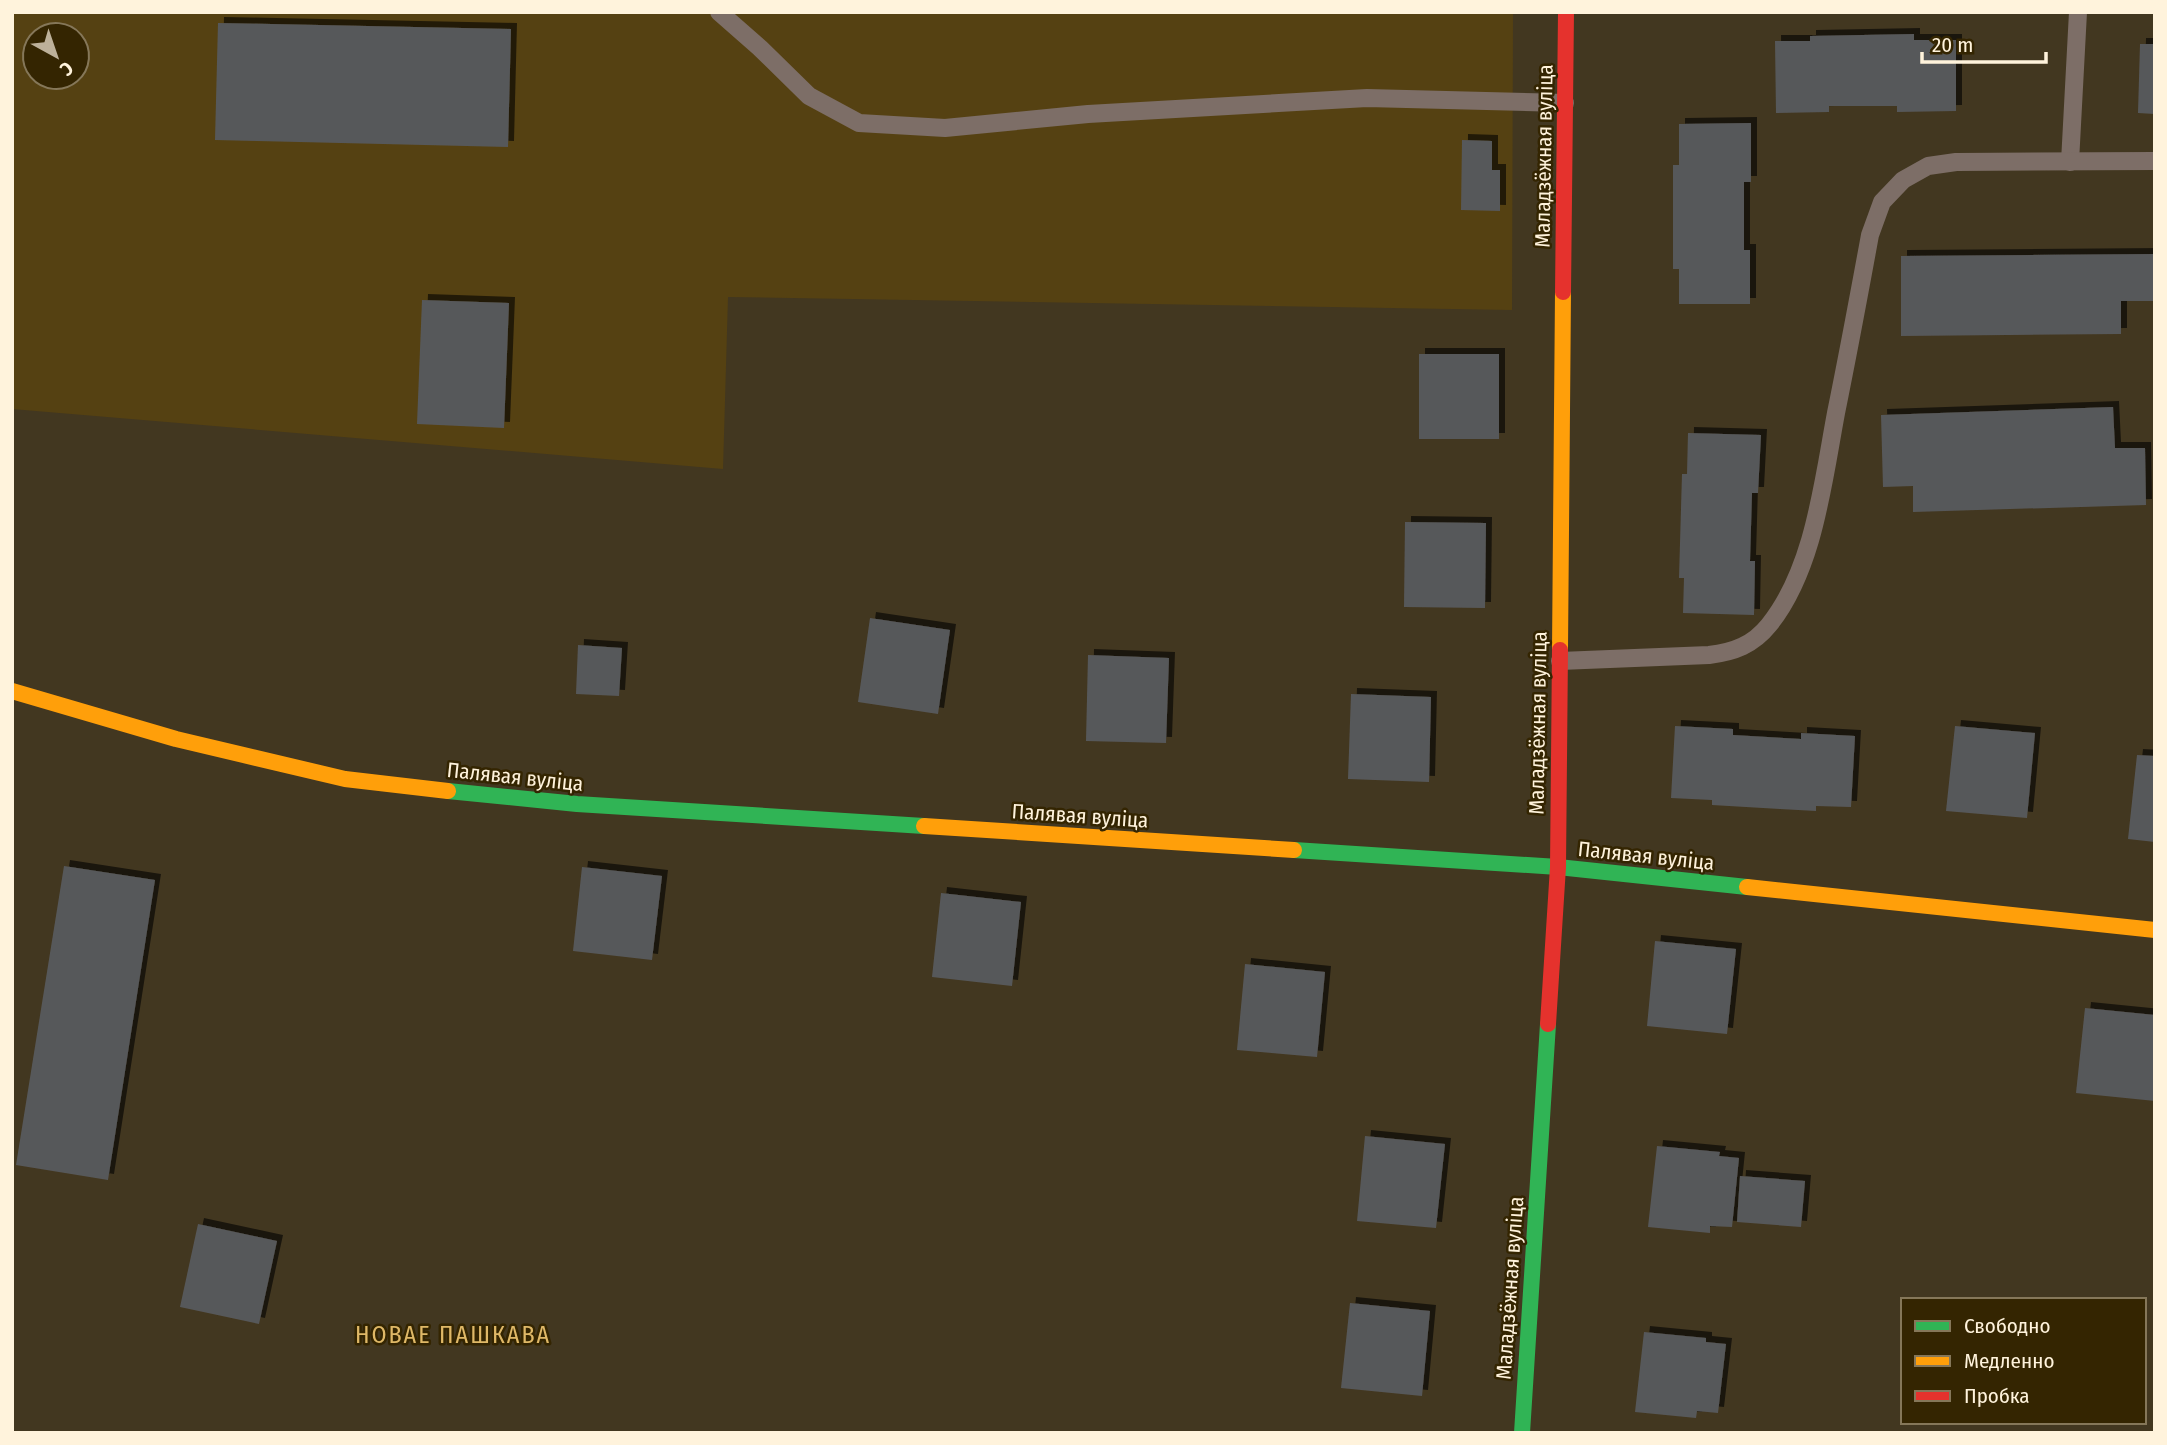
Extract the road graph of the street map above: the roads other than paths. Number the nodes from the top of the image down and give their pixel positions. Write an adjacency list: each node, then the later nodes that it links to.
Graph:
1 (719, 12): 4 (lane)
2 (1566, 12): 4 (main road, Маладзёжная вуліца)
3 (2078, 12): 6 (lane)
4 (1565, 103): 7 (main road, Маладзёжная вуліца)
5 (2155, 161): 6 (lane)
6 (2070, 162): 7 (lane)
7 (1560, 661): 9 (main road, Маладзёжная вуліца)
8 (12, 691): 9 (main road, Палявая вуліца)
9 (1558, 867): 10 (main road, Палявая вуліца); 11 (main road, Маладзёжная вуліца)
10 (2155, 930)
11 (1522, 1433)

